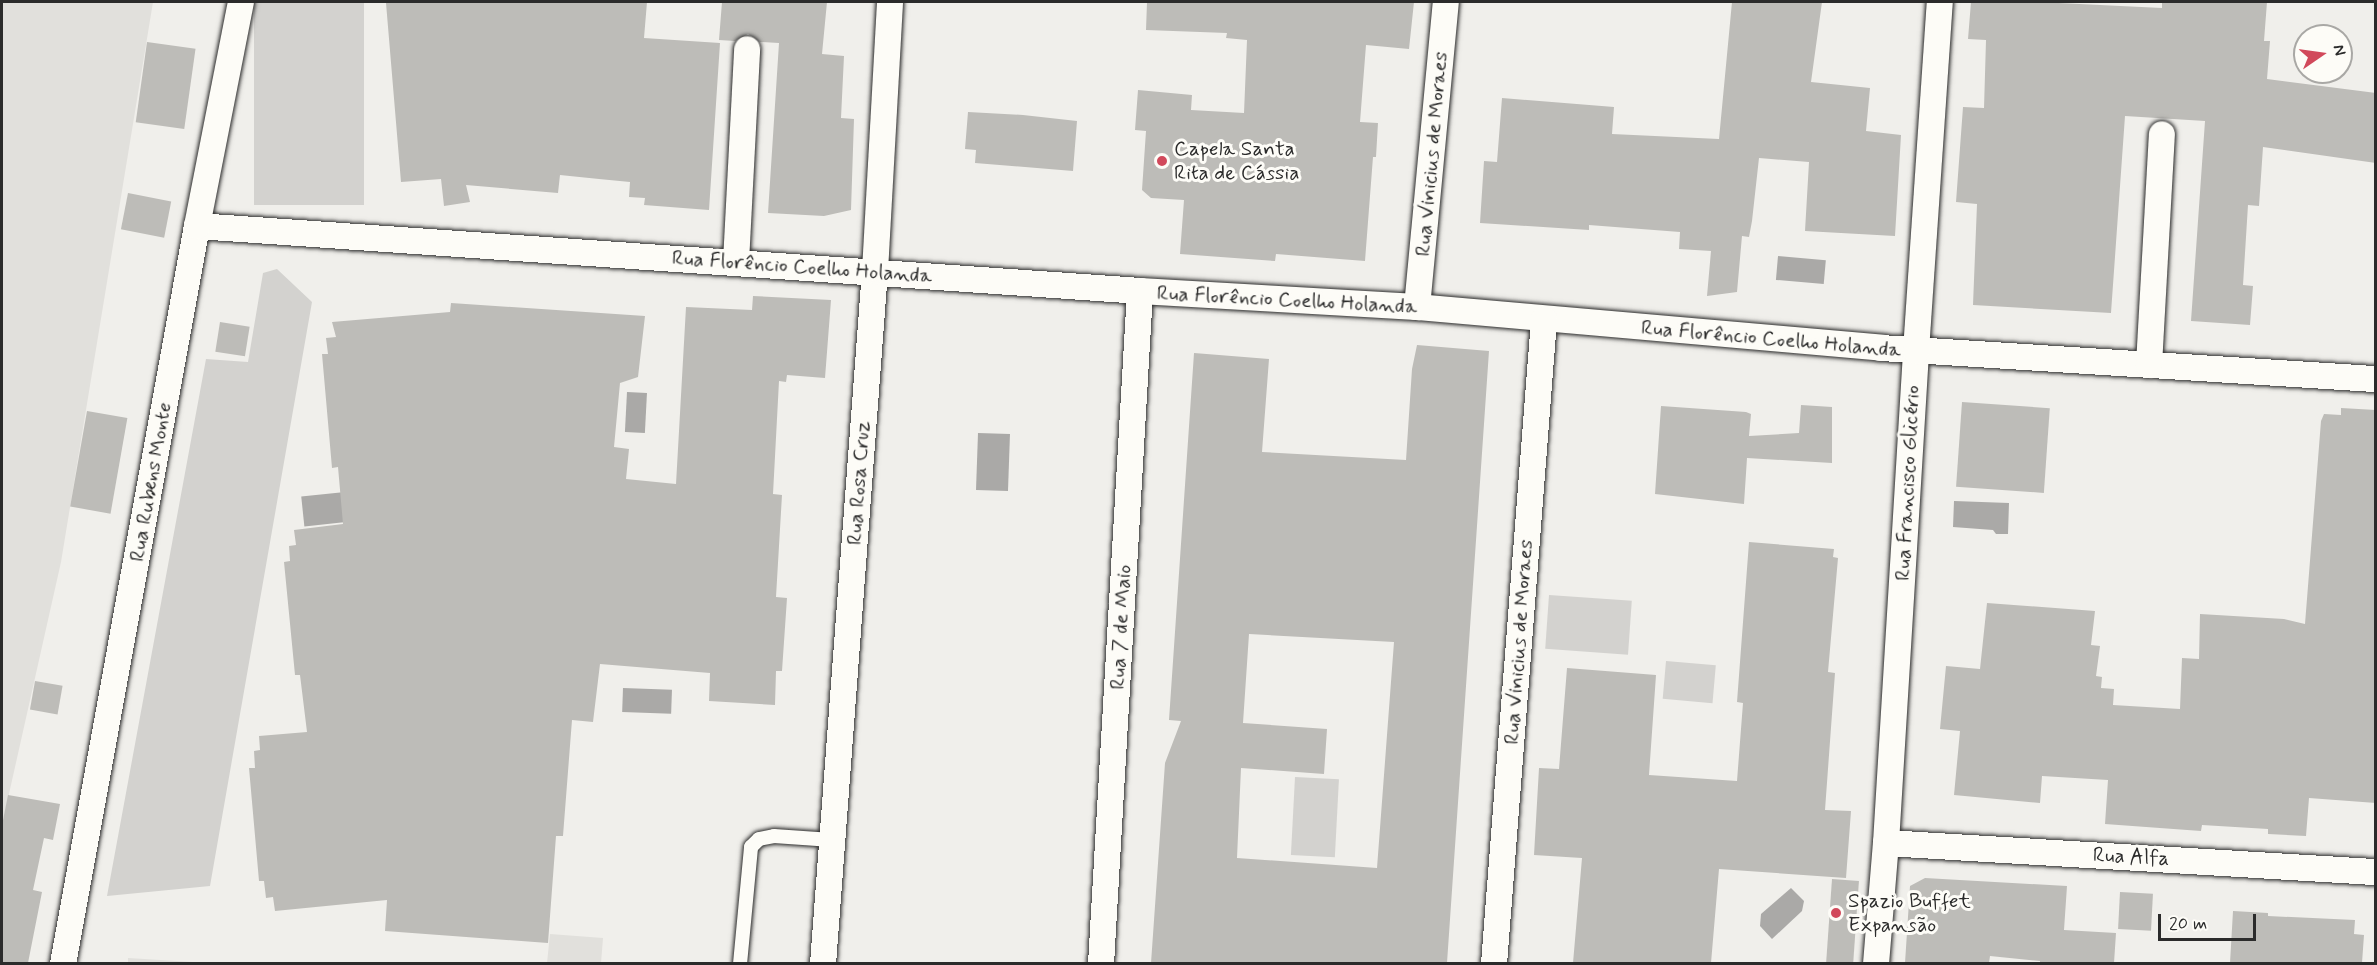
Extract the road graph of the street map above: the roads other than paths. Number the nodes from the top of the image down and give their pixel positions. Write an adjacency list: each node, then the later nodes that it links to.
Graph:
1 (241, 2): 7 (street, Rua Rubens Monte)
2 (890, 2): 9 (street, Rua Rosa Cruz)
3 (1446, 2): 11 (street, Rua Vinicius de Moraes)
4 (1940, 2): 13 (street, Rua Francisco Glicério)
5 (747, 49): 8 (street)
6 (2163, 134): 14 (street)
7 (197, 226): 8 (street, Rua Florêncio Coelho Holanda); 19 (street, Rua Rubens Monte)
8 (736, 262): 9 (street, Rua Florêncio Coelho Holanda)
9 (874, 271): 10 (street, Rua Florêncio Coelho Holanda); 16 (street, Rua Rosa Cruz)
10 (1140, 291): 11 (street, Rua Florêncio Coelho Holanda); 22 (street, Rua 7 de Maio)
11 (1417, 307): 12 (street, Rua Florêncio Coelho Holanda)
12 (1544, 320): 13 (street, Rua Florêncio Coelho Holanda); 23 (street, Rua Vinicius de Moraes)
13 (1916, 351): 14 (street, Rua Florêncio Coelho Holanda); 17 (street, Rua Francisco Glicério)
14 (2149, 365): 15 (street, Rua Florêncio Coelho Holanda)
15 (2376, 379)
16 (832, 840): 20 (lane); 21 (street, Rua Rosa Cruz)
17 (1886, 843): 18 (street, Rua Alfa); 24 (street, Rua Francisco Glicério)
18 (2376, 872)
19 (63, 963)
20 (740, 963)
21 (823, 963)
22 (1101, 963)
23 (1494, 963)
24 (1876, 963)

